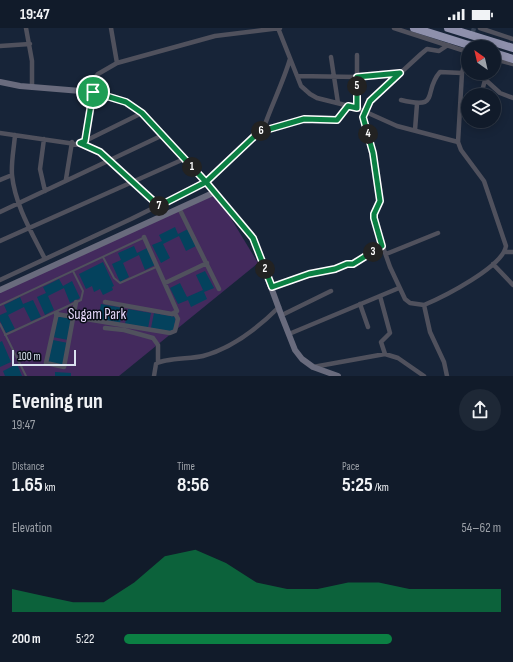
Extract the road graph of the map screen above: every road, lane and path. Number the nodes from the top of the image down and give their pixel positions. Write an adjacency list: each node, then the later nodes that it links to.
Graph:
1 (26, 28): 12 (street)
2 (111, 28): 23 (street)
3 (279, 28): 20 (street); 23 (street)
4 (394, 28): 13 (street)
5 (414, 28): 11 (highway)
6 (448, 28): 9 (highway)
7 (480, 28): 8 (street)
8 (489, 29): 10 (street)
9 (458, 30): 15 (highway)
10 (513, 39)
11 (461, 43)
12 (30, 44): 14 (street); 33 (street)
13 (448, 45): 16 (street); 25 (street)
14 (0, 46)
15 (513, 48)
16 (461, 49)
17 (357, 55): 29 (street)
18 (501, 55): 21 (highway)
19 (331, 58): 28 (street)
20 (290, 59): 27 (street); 45 (street)
21 (513, 59)
22 (501, 61): 24 (street)
23 (116, 64): 35 (street)
24 (513, 64)
25 (400, 73): 29 (street); 43 (street)
26 (461, 73): 40 (street)
27 (297, 76): 28 (street); 39 (street)
28 (334, 77): 29 (street); 39 (street)
29 (357, 77): 42 (street)
30 (462, 80): 53 (street)
31 (485, 80): 34 (street); 37 (street)
32 (0, 82): 33 (street)
33 (32, 86): 35 (street)
34 (483, 88)
35 (85, 90): 36 (street)
36 (93, 92): 44 (street); 52 (street)
37 (513, 98)
38 (402, 100): 40 (street)
39 (338, 103): 41 (street)
40 (417, 104): 46 (street)
41 (348, 106): 42 (street); 45 (street)
42 (357, 108): 43 (street)
43 (365, 111): 46 (street); 71 (street)
44 (142, 113): 49 (street); 52 (street)
45 (263, 130): 60 (street)
46 (415, 130): 53 (street)
47 (0, 133): 48 (street)
48 (15, 135): 50 (street); 56 (street)
49 (163, 135): 54 (street); 55 (street)
50 (44, 138): 51 (street); 61 (street)
51 (72, 142): 52 (street); 57 (street)
52 (83, 142): 55 (street)
53 (458, 142): 72 (street)
54 (184, 159): 59 (street); 60 (street)
55 (110, 160): 57 (street); 59 (street)
56 (12, 175): 58 (street); 63 (street)
57 (66, 179): 61 (street)
58 (0, 180)
59 (132, 182): 64 (street); 67 (street)
60 (206, 182): 62 (street); 64 (street)
61 (45, 191): 63 (street)
62 (215, 192): 65 (street); 84 (street)
63 (18, 203): 66 (street); 67 (street)
64 (159, 206): 76 (street)
65 (179, 208): 77 (street); 87 (street)
66 (0, 212)
67 (30, 228): 70 (street); 76 (street)
68 (438, 233): 74 (street)
69 (144, 237): 75 (lane); 79 (street)
70 (0, 241)
71 (382, 246): 74 (street); 84 (street)
72 (505, 252): 73 (street); 78 (street)
73 (513, 252)
74 (386, 254): 85 (street)
75 (103, 256): 79 (lane); 80 (lane)
76 (45, 259): 81 (street)
77 (207, 263): 82 (street); 86 (street)
78 (493, 264): 83 (street); 94 (street)
79 (158, 266): 82 (street)
80 (73, 270): 90 (lane); 93 (lane)
81 (0, 280)
82 (165, 283): 97 (street)
83 (513, 285)
84 (272, 287): 95 (street)
85 (399, 288): 89 (street); 94 (street)
86 (219, 289)
87 (0, 290)
88 (331, 291): 98 (street)
89 (380, 296): 92 (street); 105 (street)
90 (76, 302): 96 (lane); 99 (street)
91 (105, 302): 97 (street)
92 (360, 304): 101 (street); 103 (street)
93 (0, 305)
94 (424, 305): 112 (street)
95 (279, 307): 98 (street); 106 (street)
96 (56, 313): 99 (street); 99 (street); 104 (lane)
97 (175, 313): 99 (street)
98 (282, 315): 103 (street)
99 (73, 317)
100 (0, 324): 104 (lane)
101 (368, 327)
102 (105, 328): 106 (street)
103 (289, 334): 107 (street)
104 (5, 335): 108 (lane)
105 (385, 354): 107 (street); 111 (street)
106 (158, 362): 109 (street)
107 (313, 367): 110 (street)
108 (26, 376)
109 (154, 376)
110 (338, 376)
111 (424, 376)
112 (447, 376)

